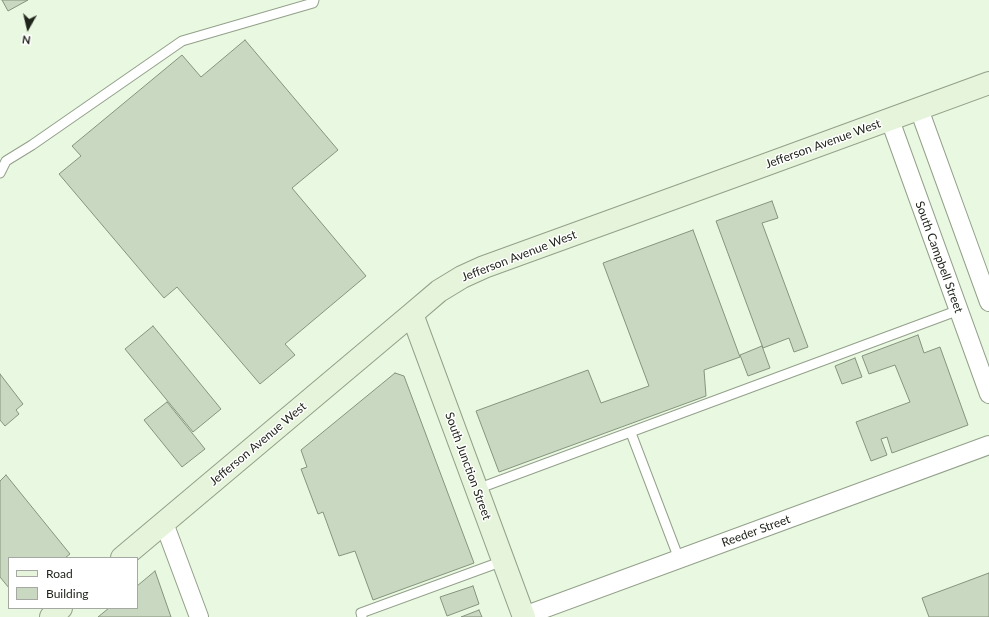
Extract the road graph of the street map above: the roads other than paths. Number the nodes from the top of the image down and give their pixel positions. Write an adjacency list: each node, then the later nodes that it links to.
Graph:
1 (314, 0): 5 (lane)
2 (989, 82): 3 (main road, Jefferson Avenue West)
3 (919, 109): 4 (main road, Jefferson Avenue West); 6 (street)
4 (890, 120): 7 (street, South Campbell Street); 8 (main road, Jefferson Avenue West)
5 (0, 174)
6 (989, 302)
7 (959, 310): 9 (street, South Campbell Street); 10 (lane)
8 (412, 314): 12 (main road, South Junction Street); 13 (main road, Jefferson Avenue West)
9 (989, 394)
10 (631, 432): 12 (lane); 15 (lane)
11 (989, 445): 15 (street, Reeder Street)
12 (477, 489): 16 (main road, South Junction Street)
13 (164, 523): 14 (main road, Jefferson Avenue West); 19 (street)
14 (123, 557)
15 (679, 559): 21 (street, Reeder Street)
16 (503, 561): 20 (lane); 21 (main road, South Junction Street)
17 (61, 609): 18 (main road)
18 (51, 617)
19 (199, 617)
20 (362, 617)
21 (524, 617)

